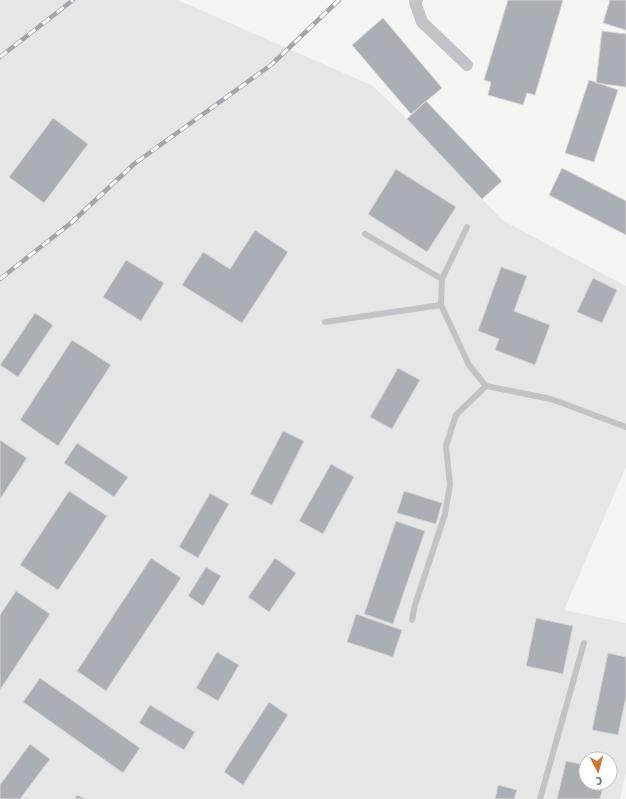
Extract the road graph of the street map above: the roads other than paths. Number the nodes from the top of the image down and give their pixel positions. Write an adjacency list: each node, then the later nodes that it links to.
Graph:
1 (417, 0): 2 (street)
2 (466, 66)
3 (467, 228): 5 (lane)
4 (365, 234): 5 (lane)
5 (442, 279): 6 (lane)
6 (441, 305): 7 (lane); 8 (lane)
7 (325, 322)
8 (486, 386): 9 (lane); 10 (lane)
9 (626, 427)
10 (412, 620)
11 (584, 643): 12 (lane)
12 (540, 799)

